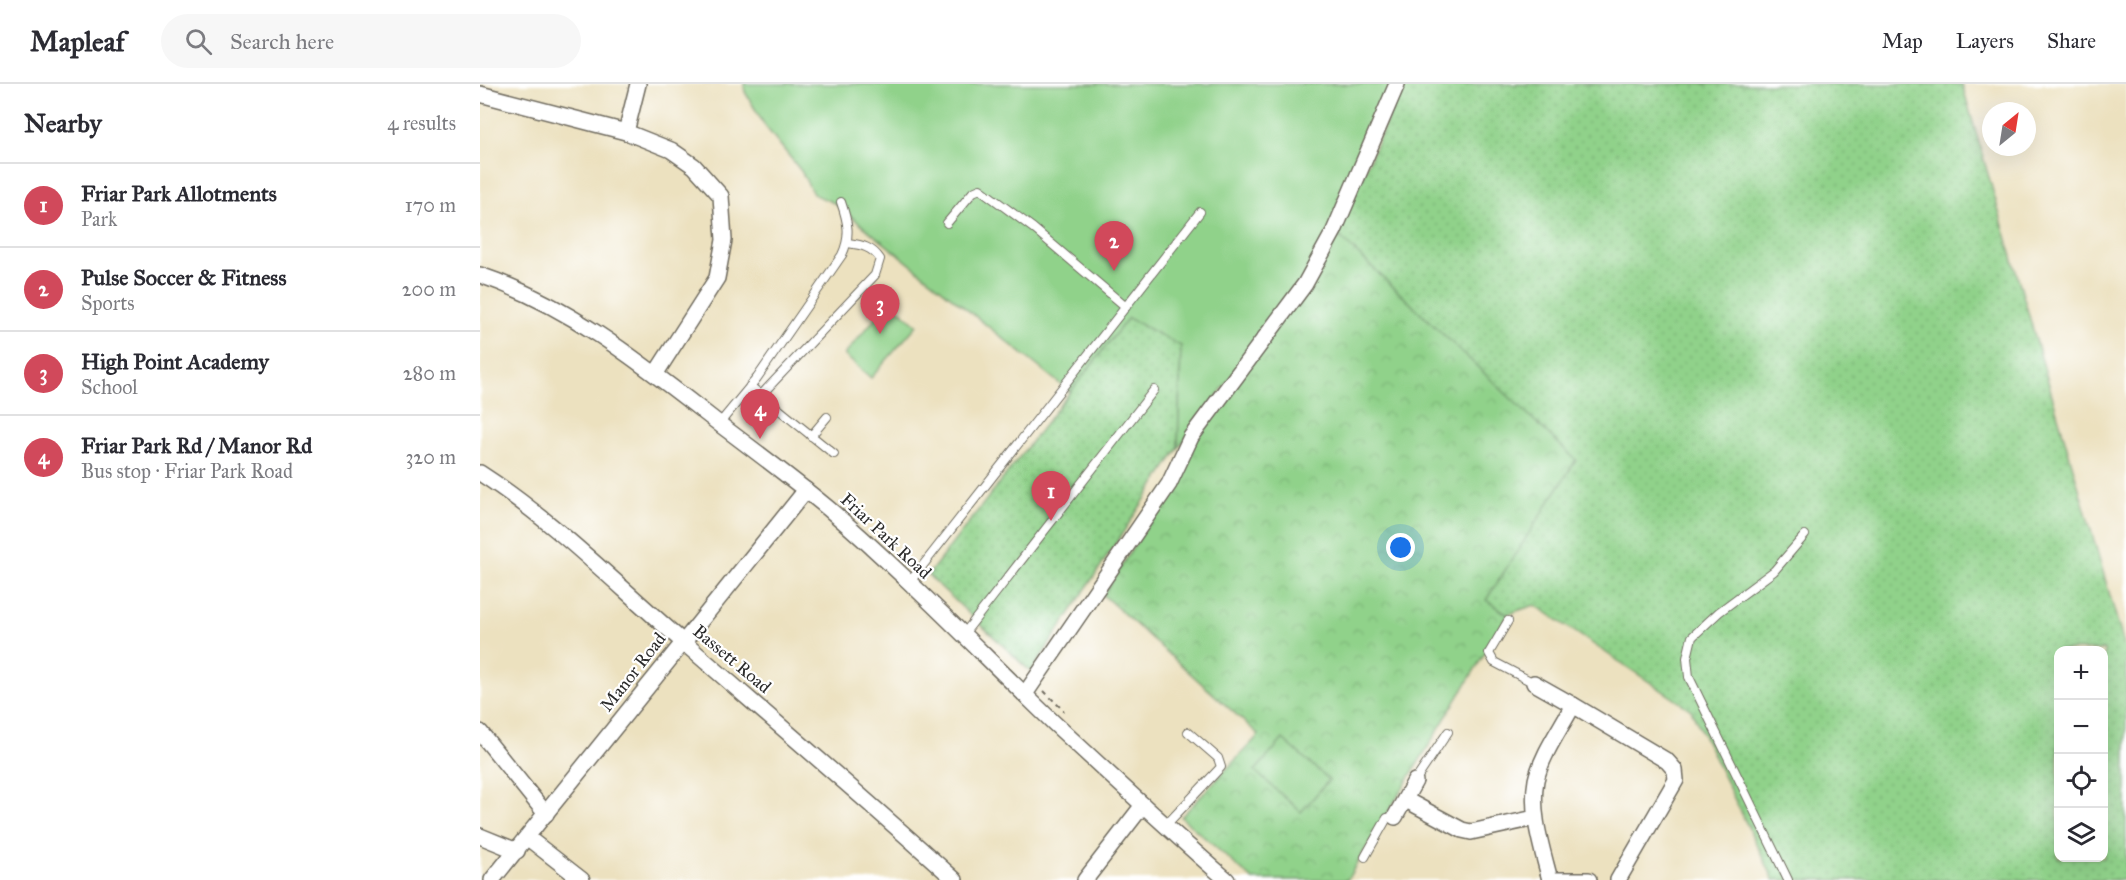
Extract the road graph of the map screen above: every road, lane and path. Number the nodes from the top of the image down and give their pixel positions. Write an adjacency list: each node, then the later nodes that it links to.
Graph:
1 (638, 84): 4 (street)
2 (1397, 84): 27 (street)
3 (485, 91): 4 (street)
4 (626, 132): 11 (street)
5 (841, 202): 8 (lane)
6 (1200, 212): 10 (lane)
7 (947, 223): 10 (lane)
8 (848, 243): 12 (lane); 14 (lane)
9 (480, 275): 11 (street, Friar Park Road)
10 (1126, 307): 22 (lane)
11 (656, 373): 16 (street, Friar Park Road)
12 (750, 386): 14 (lane); 16 (lane)
13 (1154, 390): 24 (lane)
14 (761, 395): 17 (lane)
15 (828, 417): 17 (lane)
16 (719, 424): 20 (street, Friar Park Road)
17 (811, 436): 18 (lane)
18 (834, 454)
19 (480, 473): 25 (street, Bassett Road)
20 (806, 490): 22 (street, Friar Park Road); 25 (street, Manor Road)
21 (1805, 535): 53 (lane)
22 (909, 583): 24 (street, Friar Park Road)
23 (1508, 621): 26 (lane)
24 (963, 635): 27 (street, Friar Park Road)
25 (682, 641): 36 (street, Manor Road); 46 (street, Bassett Road)
26 (1534, 683): 28 (street)
27 (1029, 688): 29 (path); 35 (street, Friar Park Road)
28 (1573, 705): 38 (street); 52 (street)
29 (1065, 712)
30 (480, 732): 36 (street)
31 (1188, 732): 39 (lane)
32 (1448, 732): 33 (lane)
33 (1415, 781): 34 (street)
34 (1406, 800): 37 (street); 38 (street)
35 (1143, 805): 39 (street, Friar Park Road); 47 (street)
36 (546, 814): 41 (street, Manor Road)
37 (1395, 817): 43 (lane)
38 (1535, 818): 49 (street)
39 (1165, 826): 48 (street, Friar Park Road)
40 (480, 836): 42 (street)
41 (528, 838): 42 (street, Manor Road); 45 (street)
42 (517, 851): 44 (street, Manor Road)
43 (1365, 857)
44 (492, 880)
45 (582, 880)
46 (955, 880)
47 (1085, 880)
48 (1227, 880)
49 (1550, 880)
50 (1555, 880): 51 (street)
51 (1589, 880)
52 (1618, 880)
53 (1788, 880)

